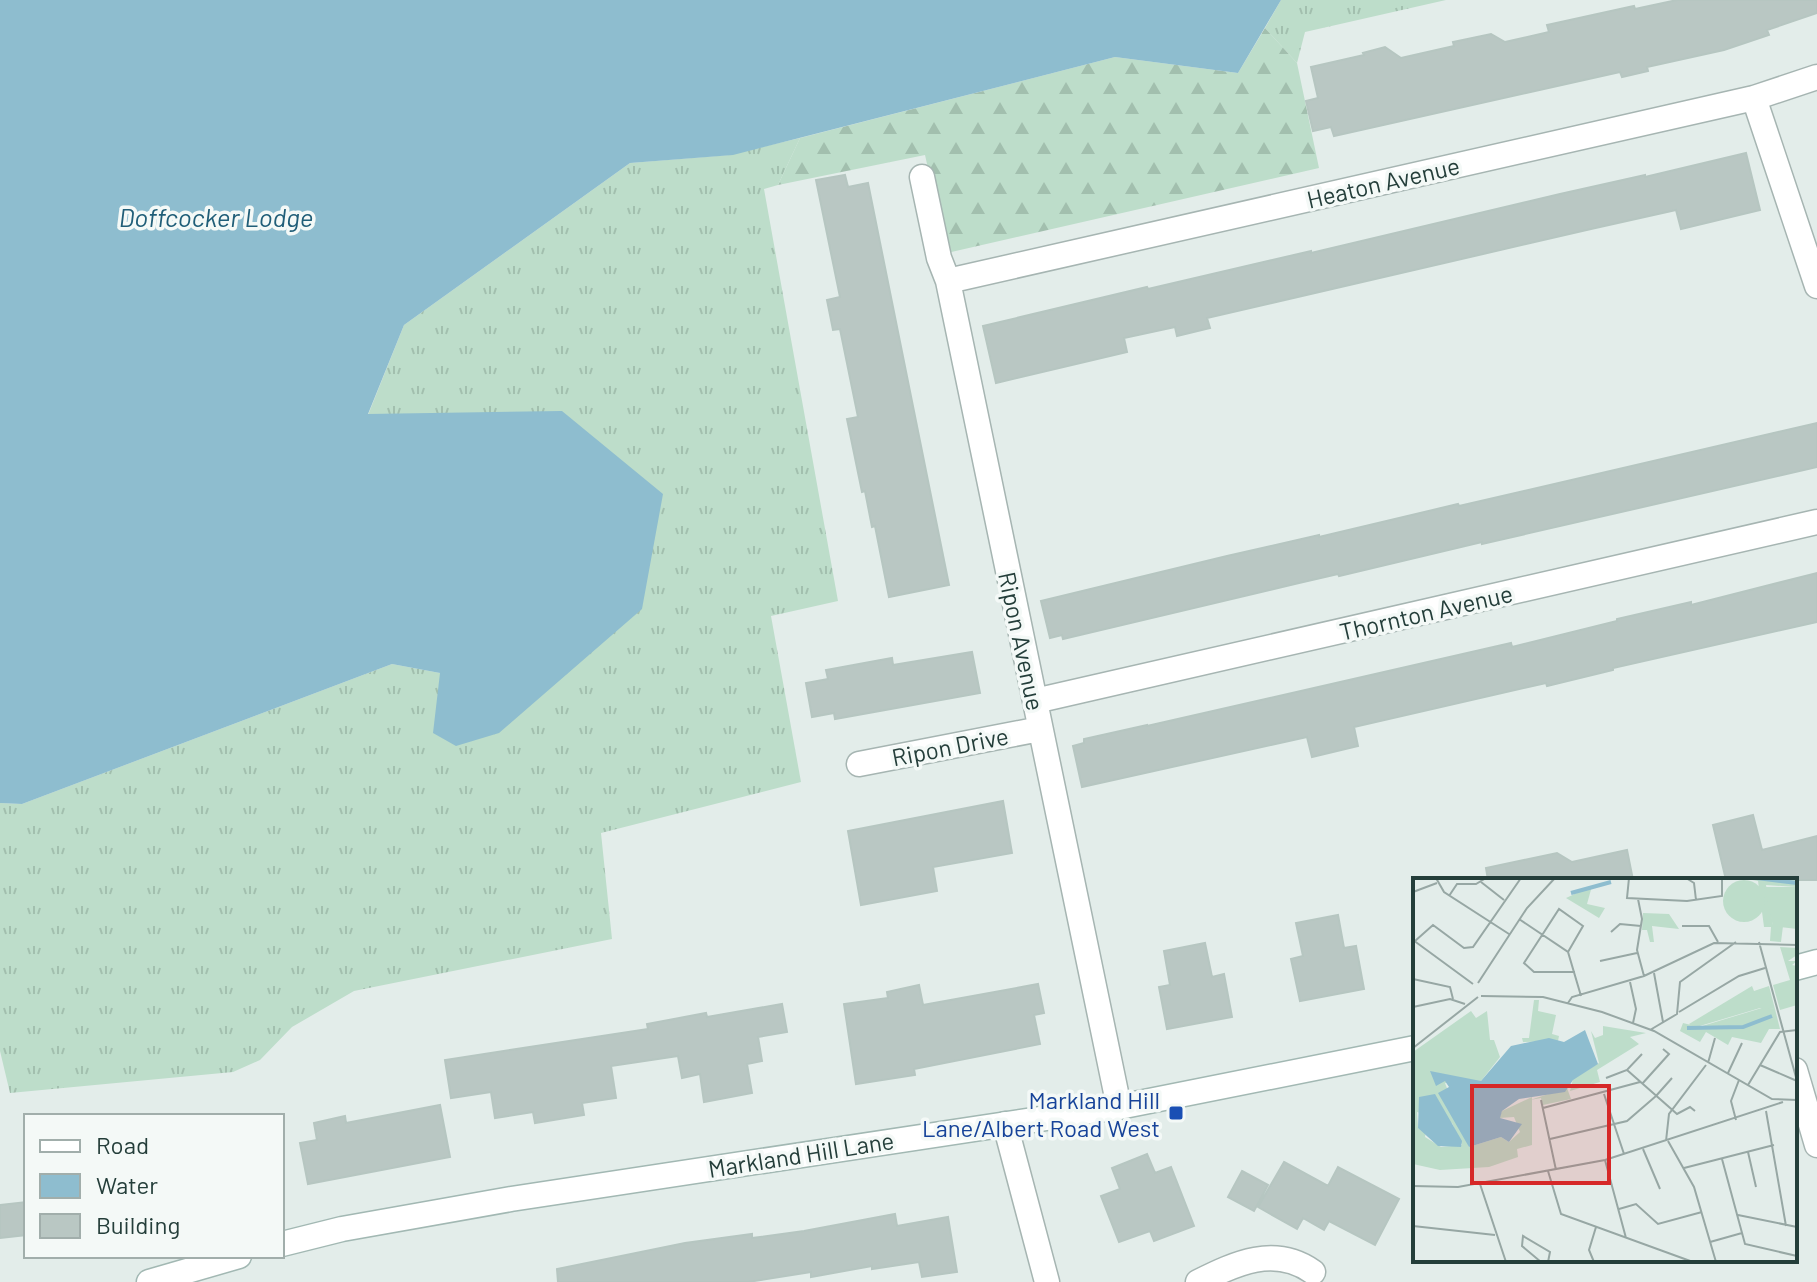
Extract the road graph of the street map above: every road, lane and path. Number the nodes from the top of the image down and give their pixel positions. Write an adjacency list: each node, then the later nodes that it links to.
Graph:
1 (1817, 77): 2 (street, Heaton Avenue)
2 (1754, 98): 4 (street, Heaton Avenue); 5 (street)
3 (922, 177): 4 (street, Ripon Avenue)
4 (948, 281): 7 (street, Ripon Avenue)
5 (1817, 286)
6 (1817, 522): 7 (street, Thornton Avenue)
7 (1035, 701): 8 (street, Ripon Avenue)
8 (1040, 729): 9 (street, Ripon Drive); 14 (street, Ripon Avenue)
9 (859, 764)
10 (1817, 962): 11 (street)
11 (1797, 967)
12 (1413, 1048): 14 (street, Markland Hill Lane)
13 (1797, 1077): 16 (street)
14 (1119, 1107): 15 (street, Markland Hill Lane)
15 (1005, 1124): 17 (street, Markland Hill Lane); 21 (street)
16 (1817, 1145)
17 (284, 1244)
18 (232, 1258): 20 (street)
19 (1313, 1272): 22 (street)
20 (149, 1282)
21 (1047, 1282)
22 (1198, 1282)

